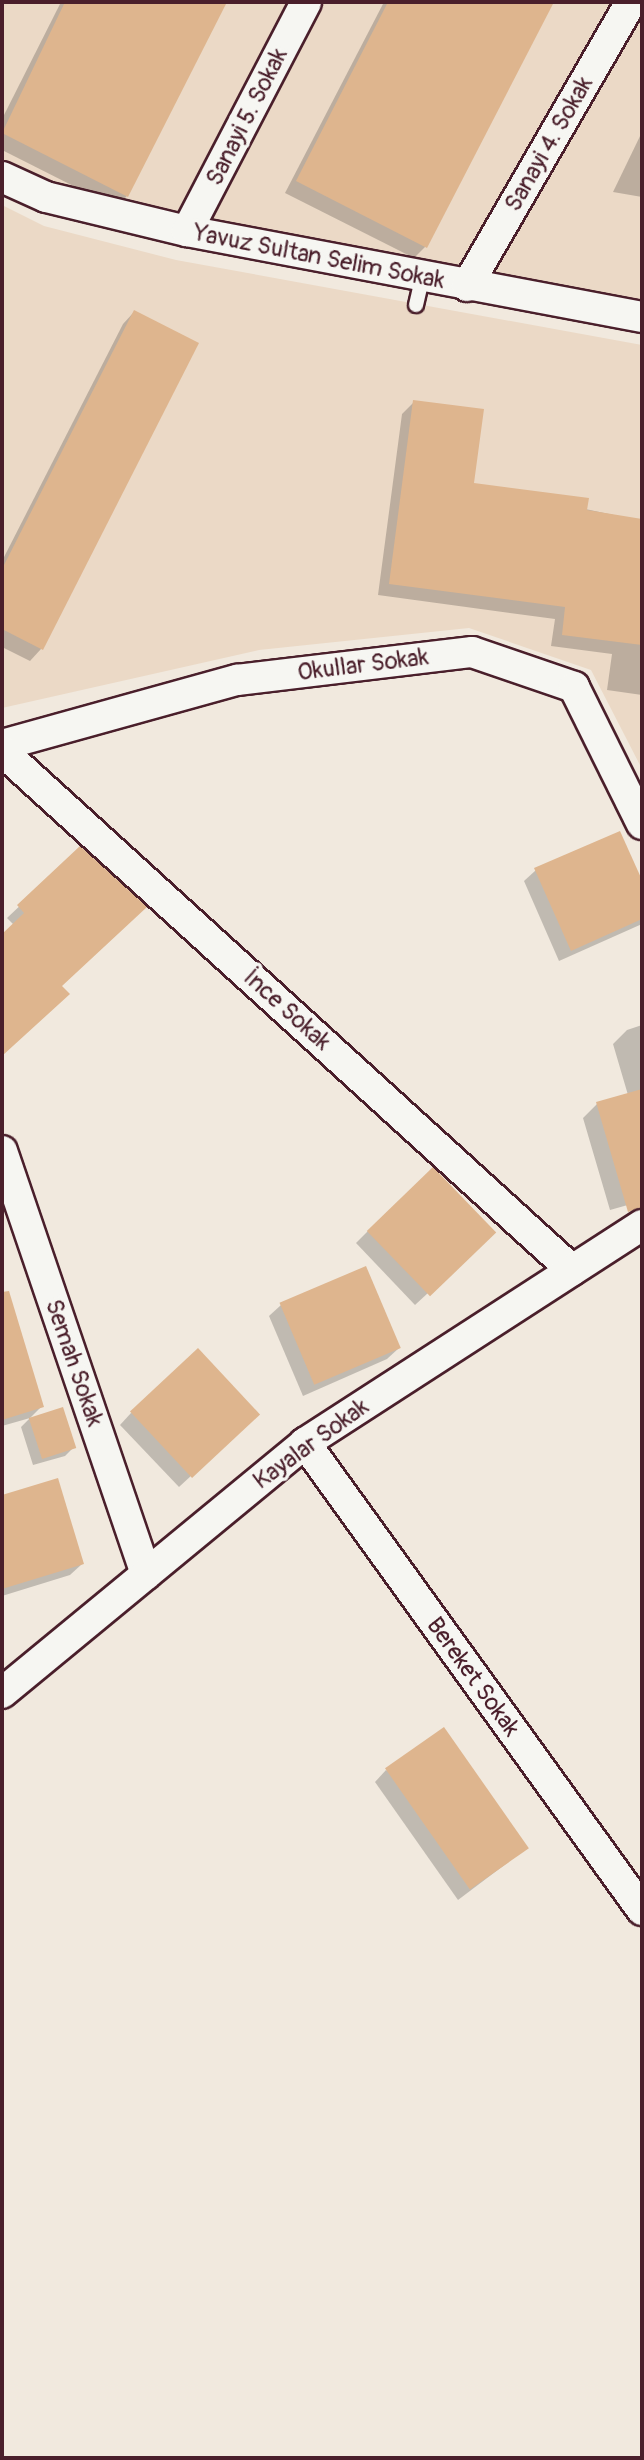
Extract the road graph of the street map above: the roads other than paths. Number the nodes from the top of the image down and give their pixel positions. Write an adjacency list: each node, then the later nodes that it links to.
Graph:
1 (306, 2): 4 (street, Sanayi 5. Sokak)
2 (631, 2): 5 (street, Sanayi 4. Sokak)
3 (2, 177): 4 (street, Yavuz Sultan Selim Sokak)
4 (187, 231): 5 (street, Yavuz Sultan Selim Sokak)
5 (467, 286): 6 (street, Yavuz Sultan Selim Sokak)
6 (642, 317)
7 (2, 748): 8 (street, Okullar Sokak); 11 (street, İnce Sokak)
8 (642, 824)
9 (2, 1151): 13 (street, Semah Sokak)
10 (642, 1225): 11 (street, Kayalar Sokak)
11 (572, 1270): 12 (street, Kayalar Sokak)
12 (305, 1443): 13 (street, Kayalar Sokak); 15 (street, Bereket Sokak)
13 (146, 1574): 14 (street, Kayalar Sokak)
14 (2, 1693)
15 (642, 1910)

